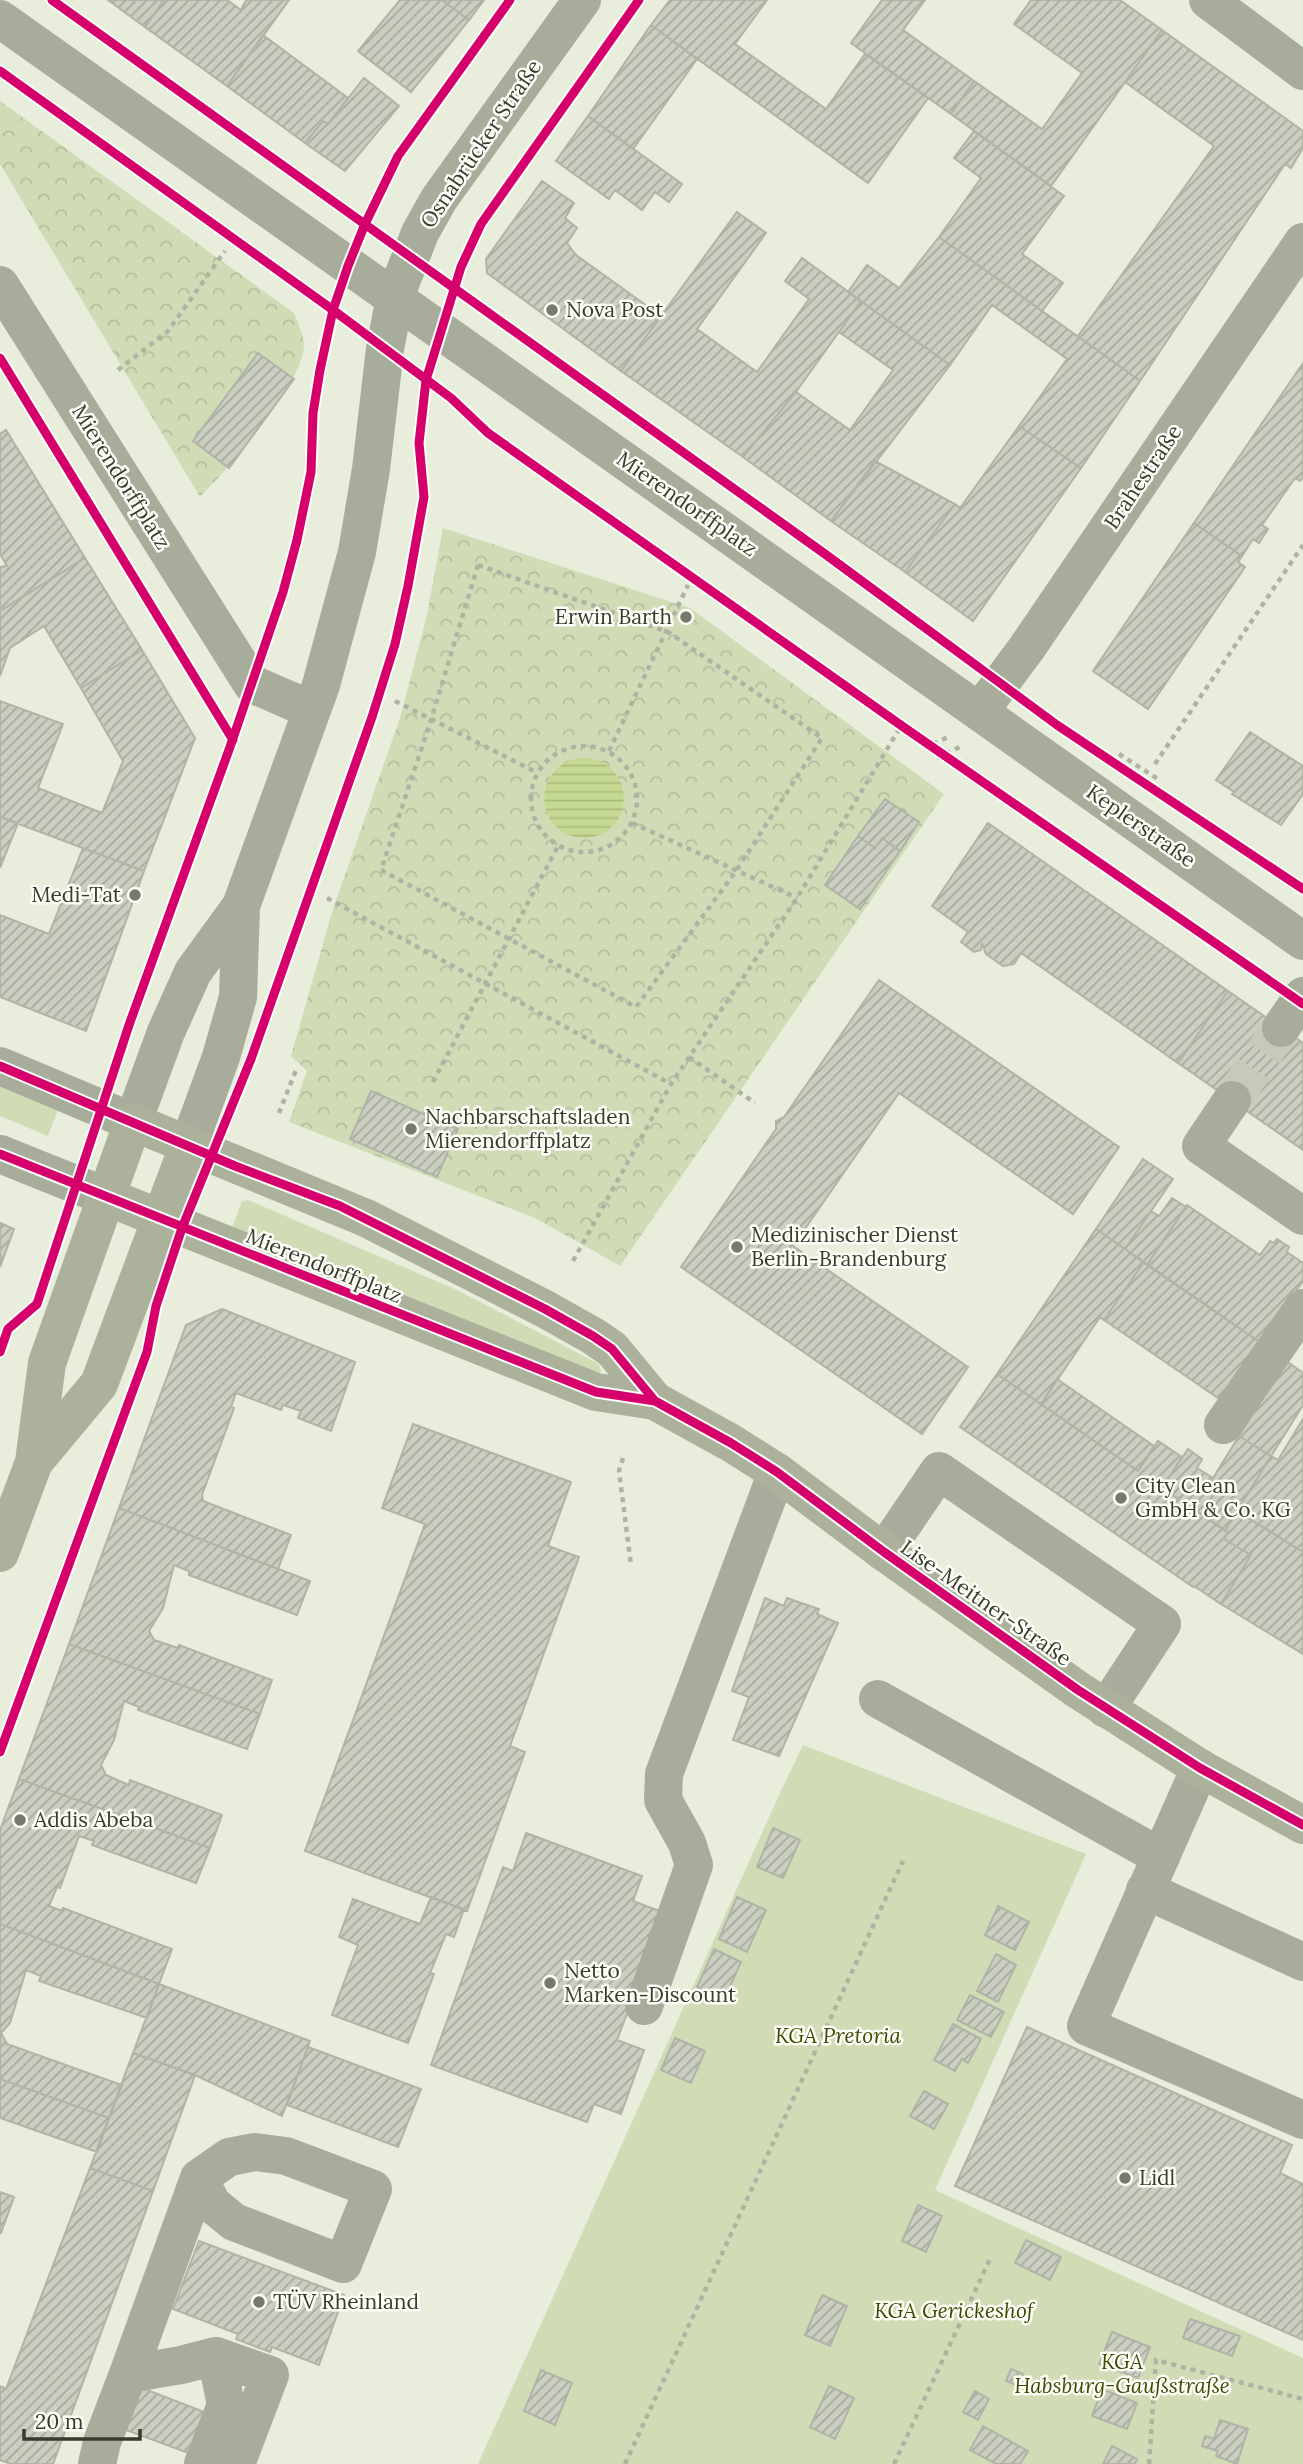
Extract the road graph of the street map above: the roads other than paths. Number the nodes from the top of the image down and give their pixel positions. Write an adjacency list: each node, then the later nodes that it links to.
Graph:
1 (582, 0): 7 (street, Osnabrücker Straße)
2 (1208, 0): 4 (street)
3 (0, 19): 7 (street, Mierendorffplatz)
4 (1303, 71)
5 (1303, 242): 9 (street, Brahestraße)
6 (0, 285): 8 (street, Mierendorffplatz)
7 (395, 297): 8 (street); 9 (street, Mierendorffplatz)
8 (312, 710): 10 (street)
9 (980, 711): 11 (street, Keplerstraße)
10 (241, 906): 16 (street); 17 (street)
11 (1303, 941)
12 (1303, 996): 13 (street)
13 (1281, 1028)
14 (0, 1066): 16 (street)
15 (1232, 1100): 20 (street)
16 (133, 1122): 17 (main road); 19 (main road)
17 (189, 1144): 21 (main road); 24 (main road, Lise-Meitner-Straße)
18 (0, 1154): 19 (street)
19 (107, 1197): 21 (main road, Mierendorffplatz); 26 (main road)
20 (1303, 1216)
21 (161, 1220): 23 (main road, Mierendorffplatz); 26 (main road)
22 (1303, 1308): 25 (street)
23 (528, 1365): 24 (main road, Lise-Meitner-Straße)
24 (655, 1401): 27 (main road, Lise-Meitner-Straße)
25 (1223, 1425)
26 (34, 1462): 29 (main road)
27 (777, 1472): 28 (main road, Lise-Meitner-Straße); 36 (street)
28 (884, 1552): 31 (main road, Lise-Meitner-Straße); 31 (street)
29 (0, 1553)
30 (878, 1699): 34 (street)
31 (1106, 1709): 32 (main road, Lise-Meitner-Straße)
32 (1200, 1768): 33 (main road, Lise-Meitner-Straße); 34 (street)
33 (1303, 1825)
34 (1153, 1873): 35 (street); 37 (street)
35 (1303, 1962)
36 (644, 2006)
37 (1303, 2120)
38 (199, 2178): 40 (street)
39 (216, 2356): 40 (street); 42 (street); 43 (street)
40 (128, 2374): 41 (street)
41 (97, 2464)
42 (203, 2464)
43 (236, 2464)

